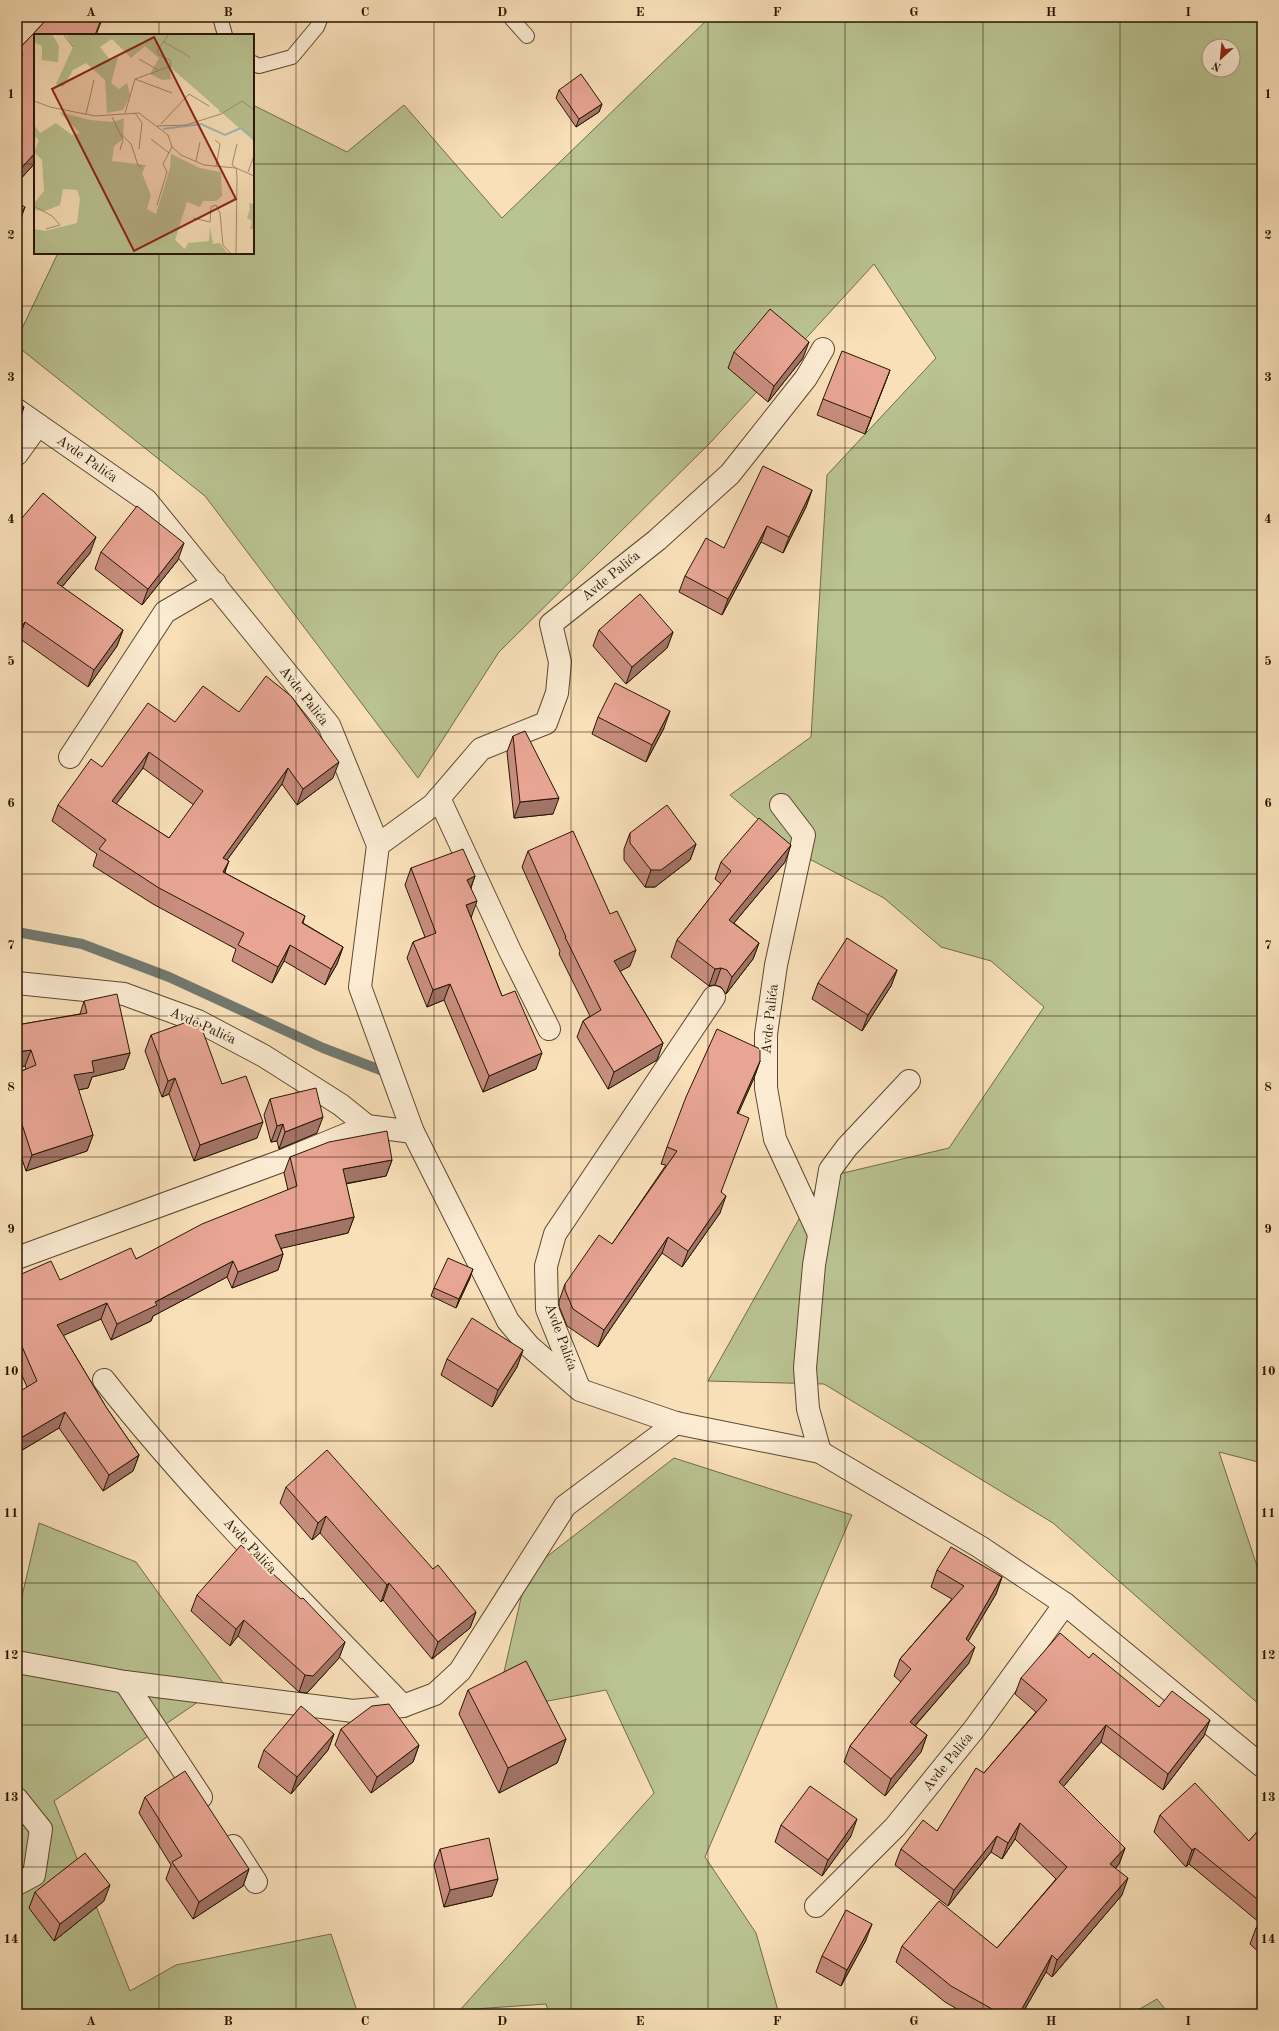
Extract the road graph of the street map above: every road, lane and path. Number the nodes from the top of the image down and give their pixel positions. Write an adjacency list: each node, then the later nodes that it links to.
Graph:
1 (220, 17): 4 (lane)
2 (321, 17): 6 (lane)
3 (510, 17): 5 (lane)
4 (225, 34)
5 (526, 36)
6 (254, 64)
7 (823, 349): 13 (street, Avde Palića)
8 (17, 410): 9 (street, Avde Palića)
9 (38, 425): 10 (street); 11 (street, Avde Palića)
10 (17, 454)
11 (214, 583): 12 (street); 15 (street, Avde Palića)
12 (70, 757)
13 (439, 798): 15 (street, Avde Palića); 18 (street)
14 (781, 805): 22 (street, Avde Palića)
15 (378, 845): 21 (street, Avde Palića)
16 (17, 983): 20 (street, Avde Palića)
17 (714, 997): 25 (street, Avde Palića)
18 (549, 1028)
19 (909, 1081): 22 (street)
20 (367, 1126): 21 (street); 23 (street)
21 (413, 1132): 25 (street, Avde Palića)
22 (819, 1234): 27 (street)
23 (17, 1258)
24 (104, 1380): 31 (street, Avde Palića)
25 (580, 1390): 26 (street, Avde Palića)
26 (676, 1423): 27 (street, Avde Palića); 31 (street)
27 (820, 1452): 28 (street, Avde Palića)
28 (1064, 1604): 32 (street, Avde Palića); 36 (street, Avde Palića)
29 (17, 1662): 30 (street)
30 (125, 1682): 31 (street); 34 (street)
31 (403, 1706)
32 (1262, 1766)
33 (17, 1799): 35 (street)
34 (256, 1882)
35 (17, 1884)
36 (816, 1906)

